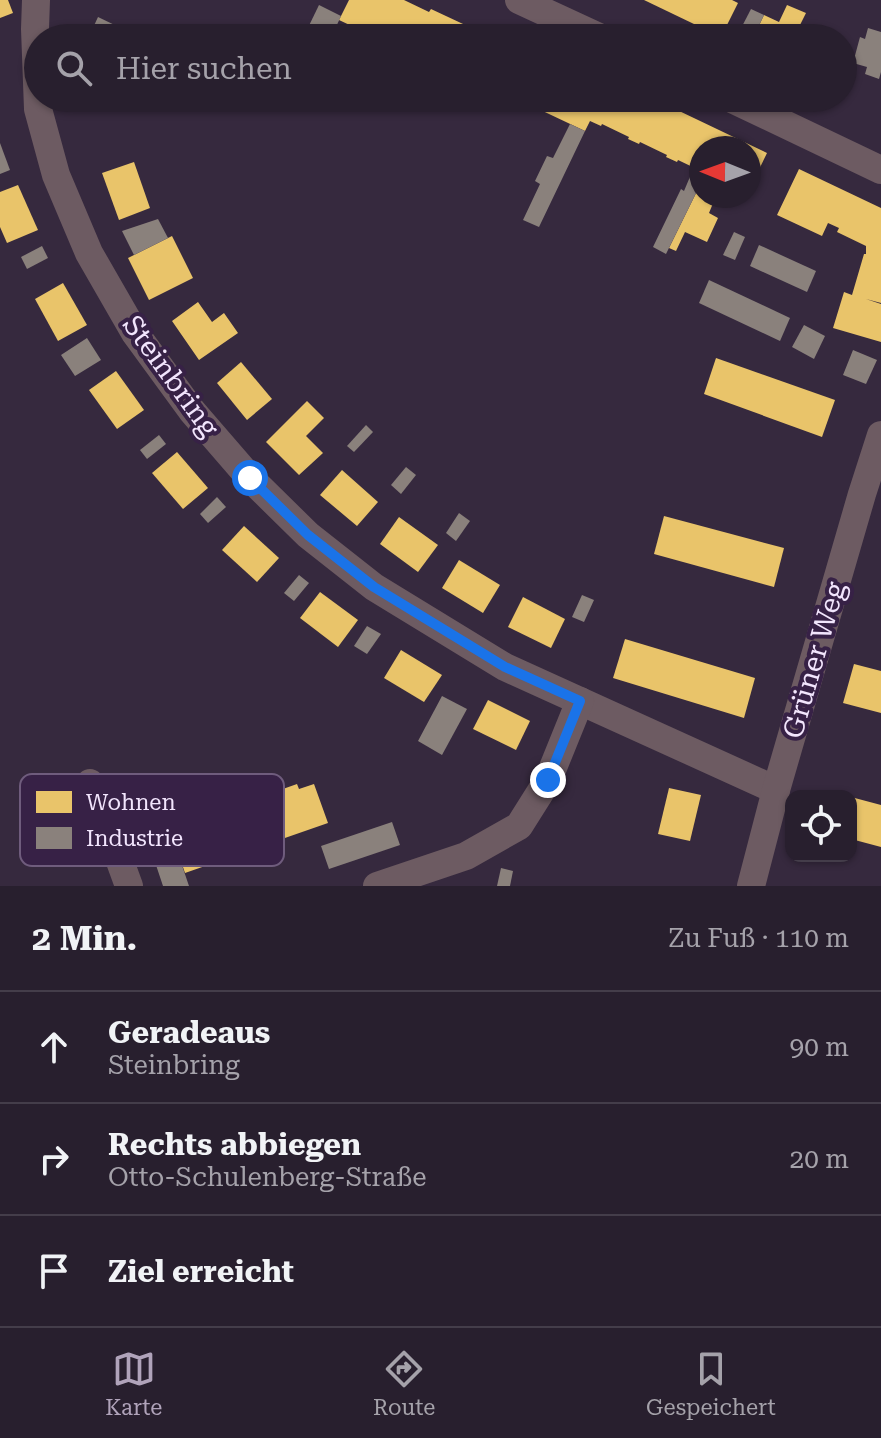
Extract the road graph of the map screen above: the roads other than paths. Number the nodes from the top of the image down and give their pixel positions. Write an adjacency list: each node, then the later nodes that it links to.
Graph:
1 (36, 0): 3 (street, Steinbring)
2 (519, 0): 4 (street)
3 (35, 24)
4 (571, 24)
5 (39, 112): 9 (street, Steinbring)
6 (759, 112): 7 (street)
7 (881, 170)
8 (881, 435): 10 (street, Grüner Weg)
9 (580, 701): 10 (street, Steinbring); 13 (street)
10 (776, 790): 14 (street, Grüner Weg)
11 (122, 866): 12 (street)
12 (129, 886)
13 (377, 886)
14 (751, 886)

